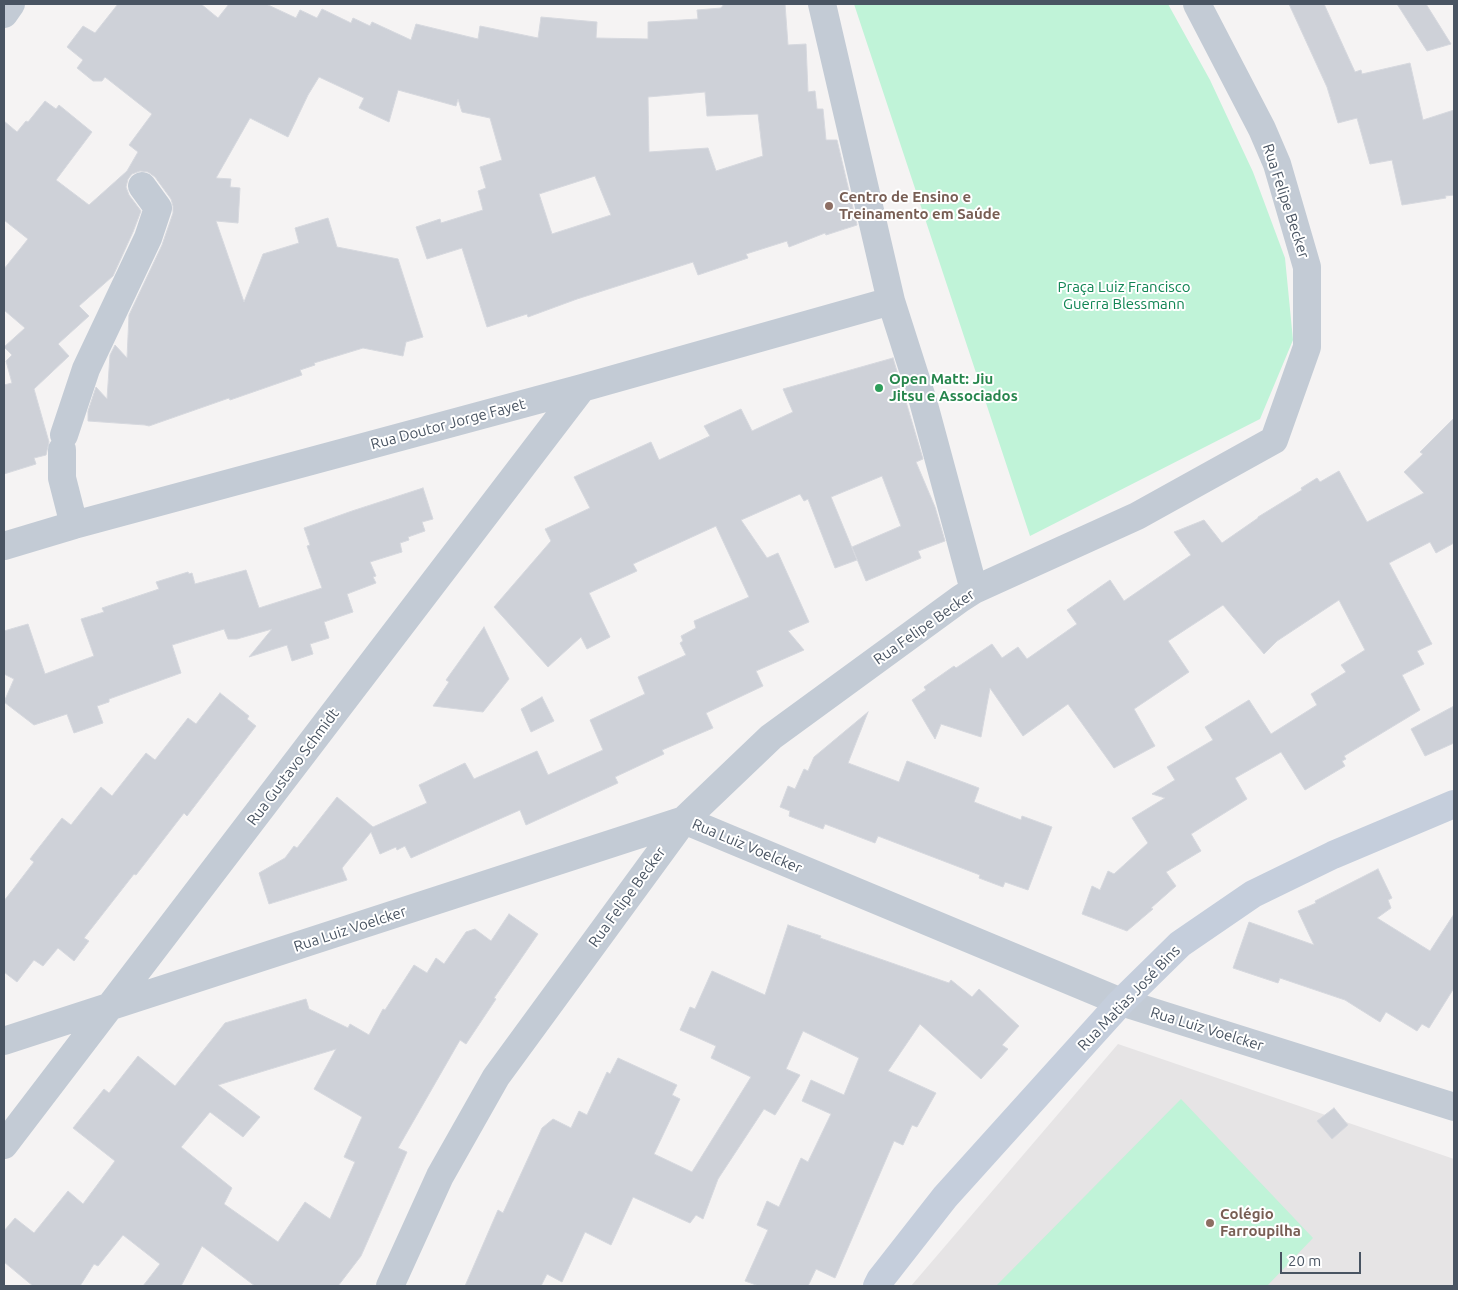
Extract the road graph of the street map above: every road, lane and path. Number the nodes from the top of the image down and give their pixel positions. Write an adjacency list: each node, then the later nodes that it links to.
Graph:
1 (11, 4): 4 (street)
2 (822, 4): 6 (street)
3 (1197, 4): 10 (street, Rua Felipe Becker)
4 (4, 14)
5 (142, 186): 8 (street)
6 (891, 301): 7 (street, Rua Doutor Jorge Fayet); 10 (street)
7 (582, 388): 8 (street, Rua Doutor Jorge Fayet); 14 (street, Rua Gustavo Schmidt)
8 (74, 525): 9 (street, Rua Doutor Jorge Fayet)
9 (4, 546)
10 (974, 590): 12 (street, Rua Felipe Becker)
11 (1454, 804): 13 (main road, Rua Matias José Bins)
12 (684, 820): 13 (street, Rua Luiz Voelcker); 14 (street, Rua Luiz Voelcker); 18 (street, Rua Felipe Becker)
13 (1121, 1002): 16 (street, Rua Luiz Voelcker); 19 (main road, Rua Matias José Bins)
14 (109, 1008): 15 (street, Rua Luiz Voelcker); 17 (street, Rua Gustavo Schmidt)
15 (4, 1041)
16 (1454, 1107)
17 (4, 1145)
18 (390, 1286)
19 (877, 1286)

